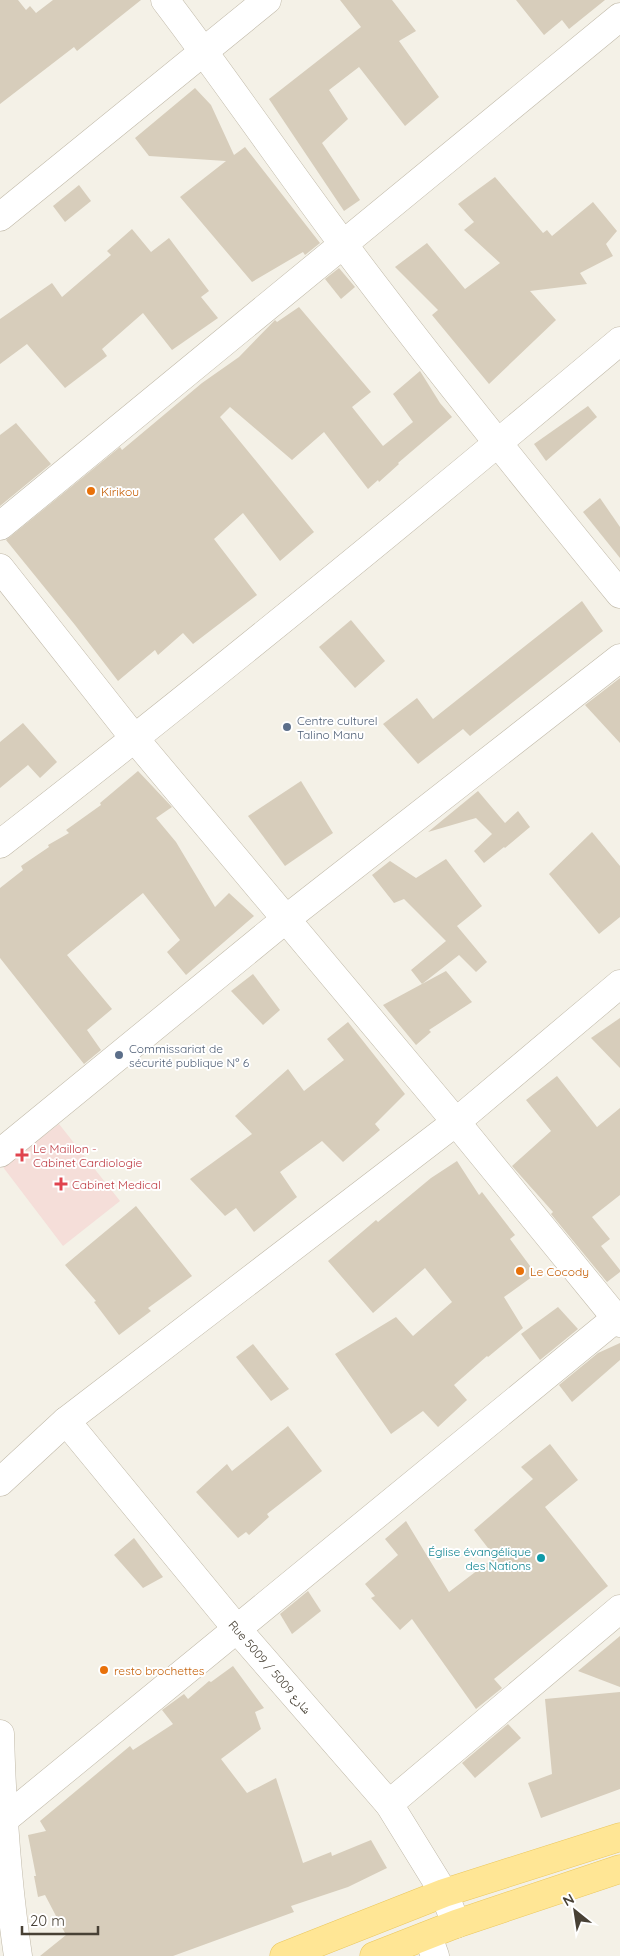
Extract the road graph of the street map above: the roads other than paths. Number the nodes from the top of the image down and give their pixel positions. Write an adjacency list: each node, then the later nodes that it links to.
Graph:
1 (165, 0): 4 (street)
2 (267, 0): 4 (street)
3 (620, 17): 6 (street)
4 (204, 51): 5 (street); 6 (street)
5 (0, 216)
6 (343, 244): 8 (street); 9 (street)
7 (620, 341): 8 (street)
8 (497, 444): 11 (street); 13 (street)
9 (0, 526)
10 (0, 568): 13 (street)
11 (620, 594)
12 (620, 658): 15 (street)
13 (135, 739): 14 (street); 15 (street)
14 (0, 844)
15 (286, 919): 17 (street); 18 (street)
16 (620, 984): 17 (street)
17 (456, 1122): 19 (street); 20 (street)
18 (0, 1153)
19 (619, 1319): 23 (street)
20 (66, 1422): 21 (street); 23 (street, Rue 5009 / شارع 5009)
21 (0, 1482)
22 (620, 1609): 25 (street)
23 (236, 1628): 25 (street, Rue 5009 / شارع 5009); 26 (street)
24 (0, 1734): 26 (street)
25 (389, 1804): 29 (street, Rue 5009 / شارع 5009)
26 (1, 1822): 30 (street)
27 (620, 1837): 29 (main road)
28 (620, 1869): 31 (main road)
29 (444, 1893): 31 (street, Rue 5009 / شارع 5009); 35 (main road)
30 (12, 1913): 33 (street); 34 (street)
31 (456, 1924): 32 (main road)
32 (432, 1946): 36 (main road)
33 (2, 1956)
34 (18, 1956)
35 (284, 1956)
36 (374, 1956)

